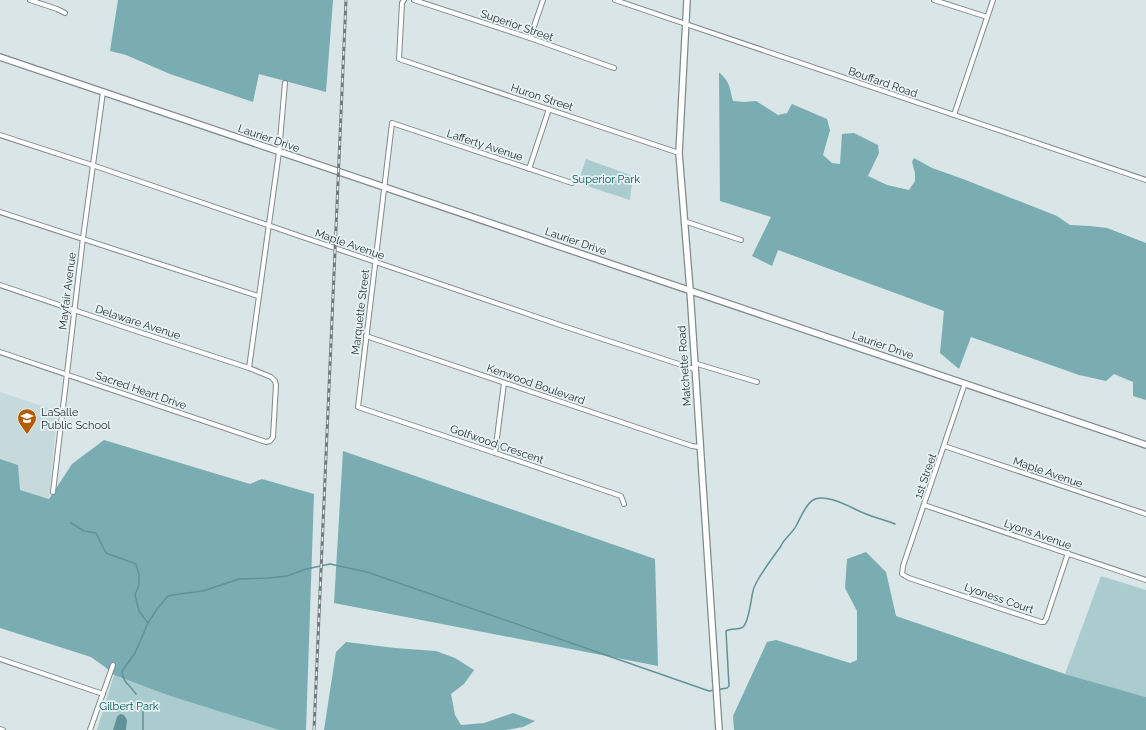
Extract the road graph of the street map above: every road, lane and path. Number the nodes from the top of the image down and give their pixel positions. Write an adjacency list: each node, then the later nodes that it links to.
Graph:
1 (30, 0): 9 (street)
2 (404, 0): 17 (street, Huron Street)
3 (414, 0): 12 (street, Superior Street)
4 (543, 0): 12 (street)
5 (615, 0): 11 (street, Bouffard Road)
6 (687, 0): 11 (street, Matchette Road)
7 (934, 0): 10 (street)
8 (993, 0): 10 (street)
9 (64, 13)
10 (987, 17): 18 (street)
11 (686, 24): 18 (street, Bouffard Road); 22 (street, Matchette Road)
12 (530, 38): 14 (street, Superior Street)
13 (0, 57): 16 (street, Laurier Drive)
14 (614, 68)
15 (285, 83): 21 (street)
16 (102, 92): 21 (street, Laurier Drive); 23 (street, Mayfair Avenue)
17 (549, 109): 22 (street, Huron Street); 24 (street)
18 (954, 115): 25 (street, Bouffard Road)
19 (392, 123): 24 (street, Lafferty Avenue); 27 (street, Marquette Street)
20 (0, 135): 23 (street, Maple Avenue)
21 (278, 152): 27 (street, Laurier Drive); 30 (street)
22 (679, 153): 29 (street, Matchette Road)
23 (92, 165): 30 (street, Maple Avenue); 31 (street, Mayfair Avenue)
24 (529, 169): 26 (street, Lafferty Avenue)
25 (1146, 180)
26 (572, 183)
27 (385, 188): 33 (street, Marquette Street); 35 (street, Laurier Drive)
28 (0, 212): 31 (street)
29 (684, 222): 32 (street); 35 (street, Matchette Road)
30 (268, 225): 33 (street, Maple Avenue); 36 (street)
31 (83, 238): 36 (street); 37 (street, Mayfair Avenue)
32 (741, 240)
33 (375, 262): 38 (street, Marquette Street); 40 (street, Maple Avenue)
34 (0, 285): 37 (street, Delaware Avenue)
35 (690, 290): 40 (street, Matchette Road); 45 (street, Laurier Drive)
36 (258, 296): 41 (street)
37 (74, 310): 41 (street, Delaware Avenue); 42 (street, Mayfair Avenue)
38 (366, 336): 44 (street, Kenwood Boulevard); 46 (street, Marquette Street)
39 (0, 352): 42 (street, Sacred Heart Drive)
40 (694, 366): 43 (street, Maple Avenue); 50 (street, Matchette Road)
41 (249, 368): 47 (street, Delaware Avenue)
42 (66, 374): 47 (street, Sacred Heart Drive); 52 (street, Mayfair Avenue)
43 (756, 382)
44 (504, 383): 50 (street, Kenwood Boulevard); 51 (street)
45 (966, 383): 48 (street, Laurier Drive); 49 (street, 1st Street)
46 (358, 407): 51 (street, Golfwood Crescent)
47 (273, 436)
48 (1146, 445)
49 (944, 446): 54 (street, 1st Street); 55 (street, Maple Avenue)
50 (700, 447): 65 (street, Matchette Road)
51 (495, 453): 53 (street, Golfwood Crescent)
52 (53, 492)
53 (624, 504)
54 (924, 505): 56 (street, Lyons Avenue); 57 (street, 1st Street)
55 (1146, 514)
56 (1068, 553): 57 (street, Lyoness Court); 58 (street, Lyons Avenue)
57 (902, 574)
58 (1146, 580)
59 (0, 659): 61 (street)
60 (113, 665): 61 (street)
61 (103, 694): 64 (street)
62 (0, 729): 63 (street)
63 (3, 730)
64 (90, 730)
65 (719, 730)

